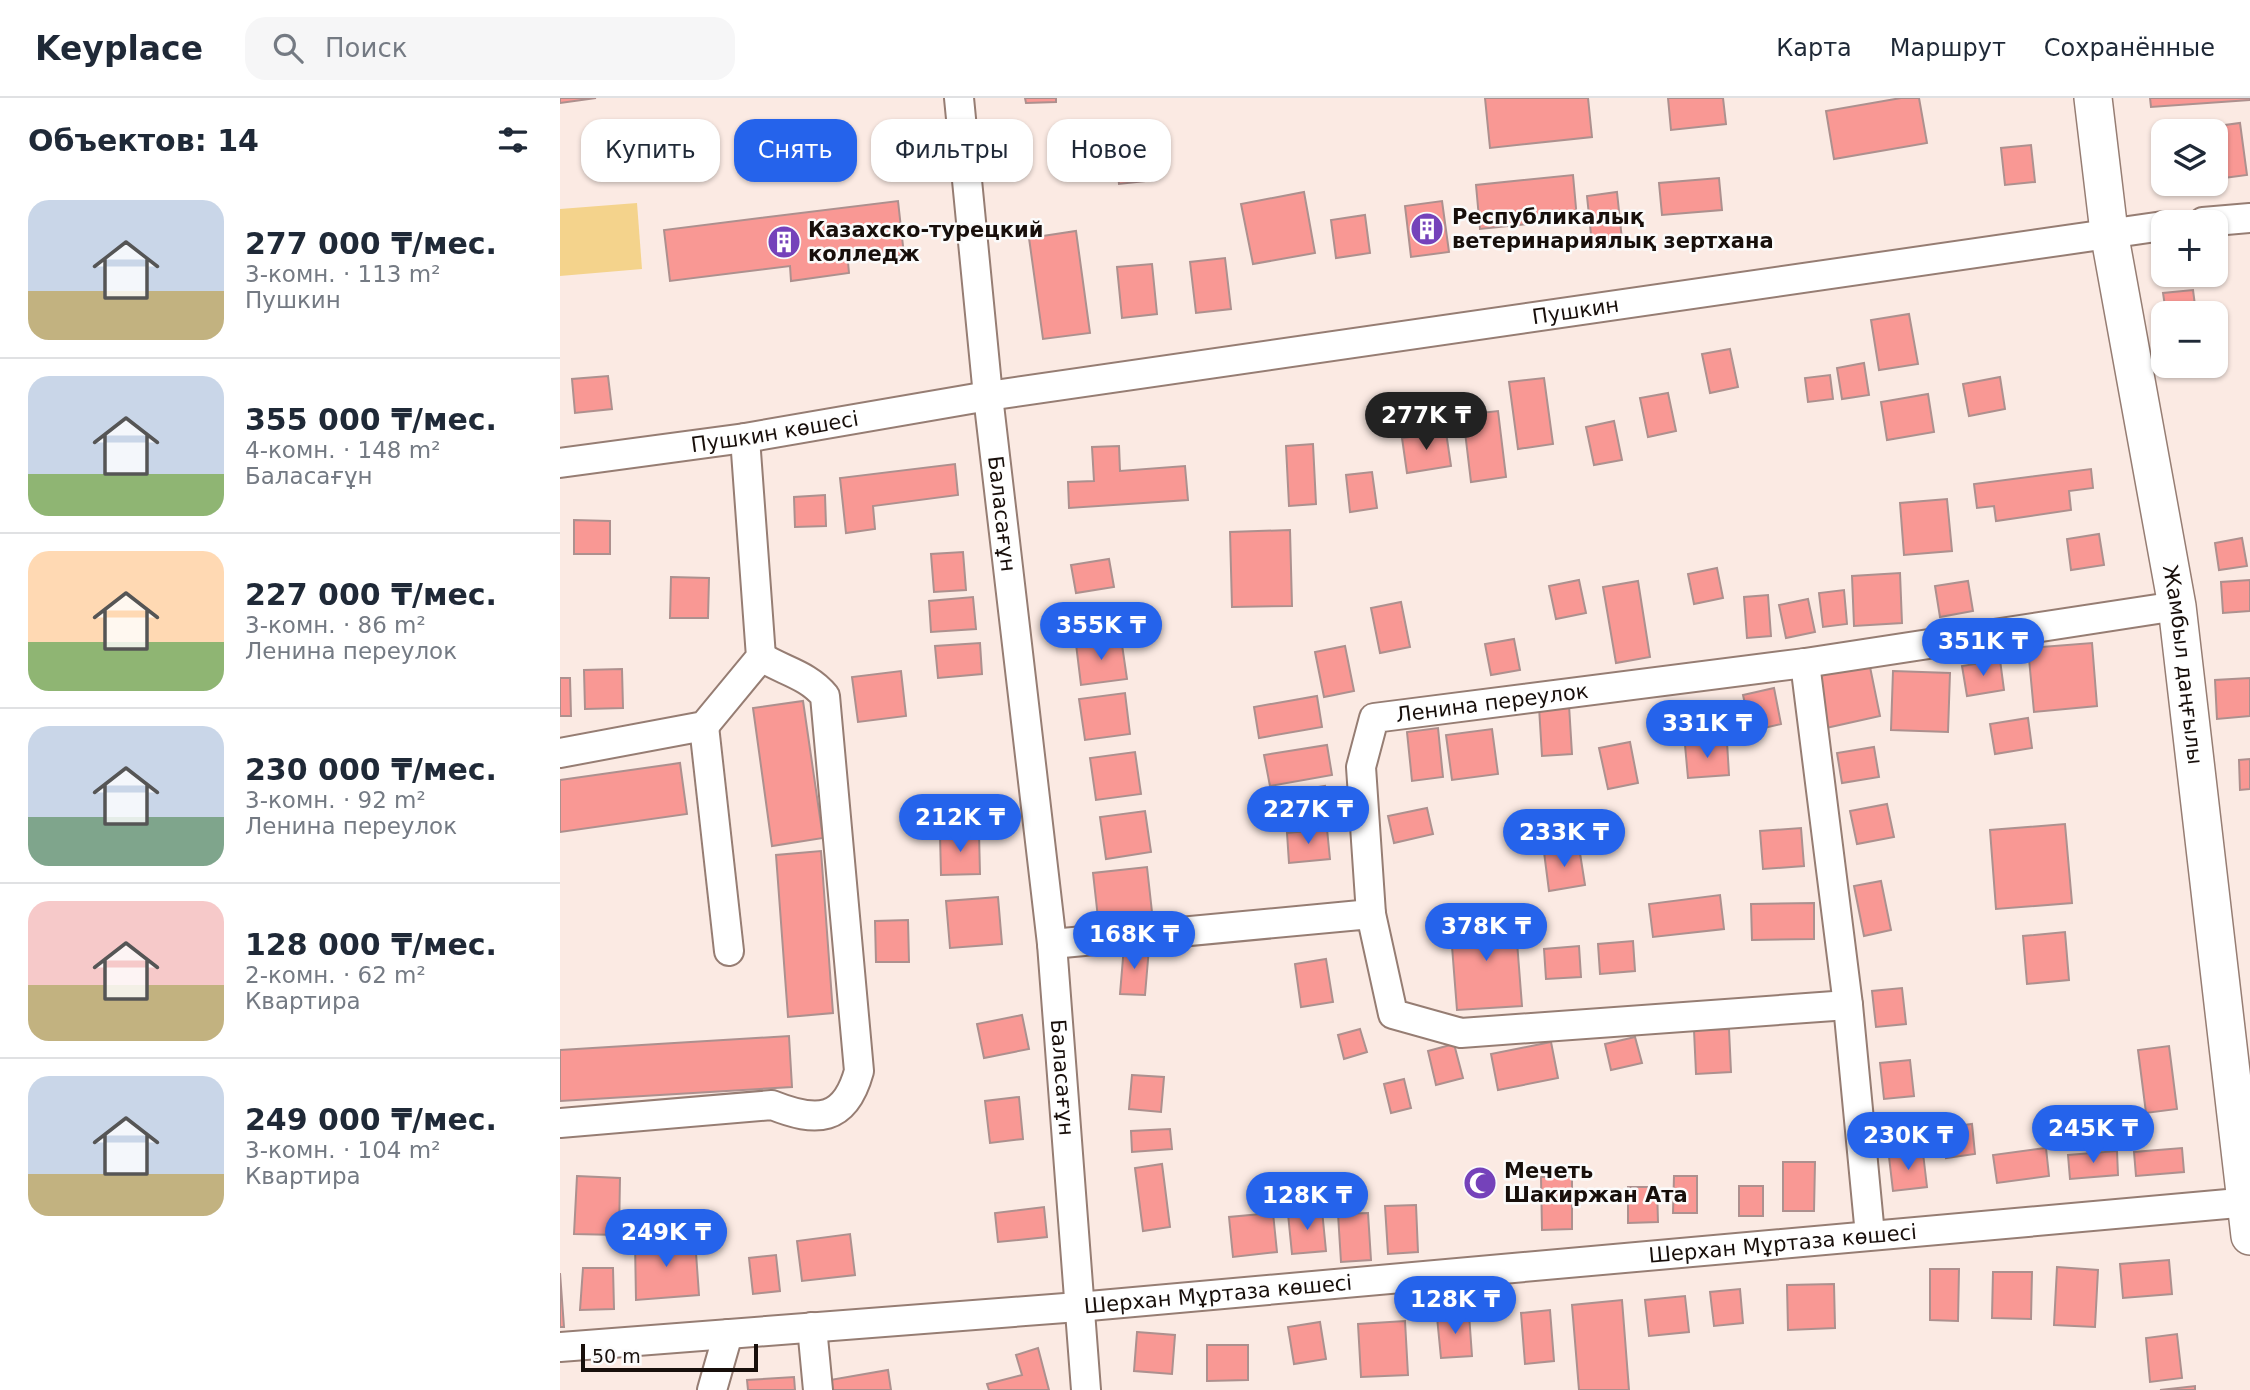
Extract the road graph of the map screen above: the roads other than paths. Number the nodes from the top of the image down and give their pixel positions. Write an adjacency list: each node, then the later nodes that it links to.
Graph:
1 (959, 98): 7 (street, Баласағұн)
2 (2093, 98): 6 (main road, Жамбыл даңғылы)
3 (2250, 218): 4 (street)
4 (2228, 220)
5 (2151, 227): 6 (street, Пушкин)
6 (2109, 232): 7 (street, Пушкин); 10 (main road, Жамбыл даңғылы)
7 (988, 396): 8 (street, Пушкин көшесі); 16 (street, Баласағұн)
8 (745, 438): 9 (street, Пушкин көшесі); 11 (street)
9 (560, 463)
10 (2177, 606): 12 (street, Ленина переулок); 20 (main road, Жамбыл даңғылы)
11 (761, 657): 13 (street); 19 (street)
12 (1805, 663): 15 (street, Ленина переулок); 18 (street)
13 (704, 726): 14 (street); 17 (street)
14 (560, 753)
15 (1371, 914): 16 (street); 18 (street, Ленина переулок)
16 (1052, 944): 22 (street, Баласағұн)
17 (729, 951)
18 (1848, 1005): 21 (street)
19 (560, 1123)
20 (2249, 1213): 21 (street, Шерхан Мұртаза көшесі)
21 (1870, 1235): 22 (street, Шерхан Мұртаза көшесі)
22 (1078, 1307): 23 (street, Шерхан Мұртаза көшесі); 28 (street, Баласағұн)
23 (812, 1327): 24 (street, Шерхан Мұртаза көшесі); 27 (street)
24 (728, 1334): 25 (street, Шерхан Мұртаза көшесі); 26 (street)
25 (560, 1347)
26 (712, 1390)
27 (818, 1390)
28 (1086, 1390)

